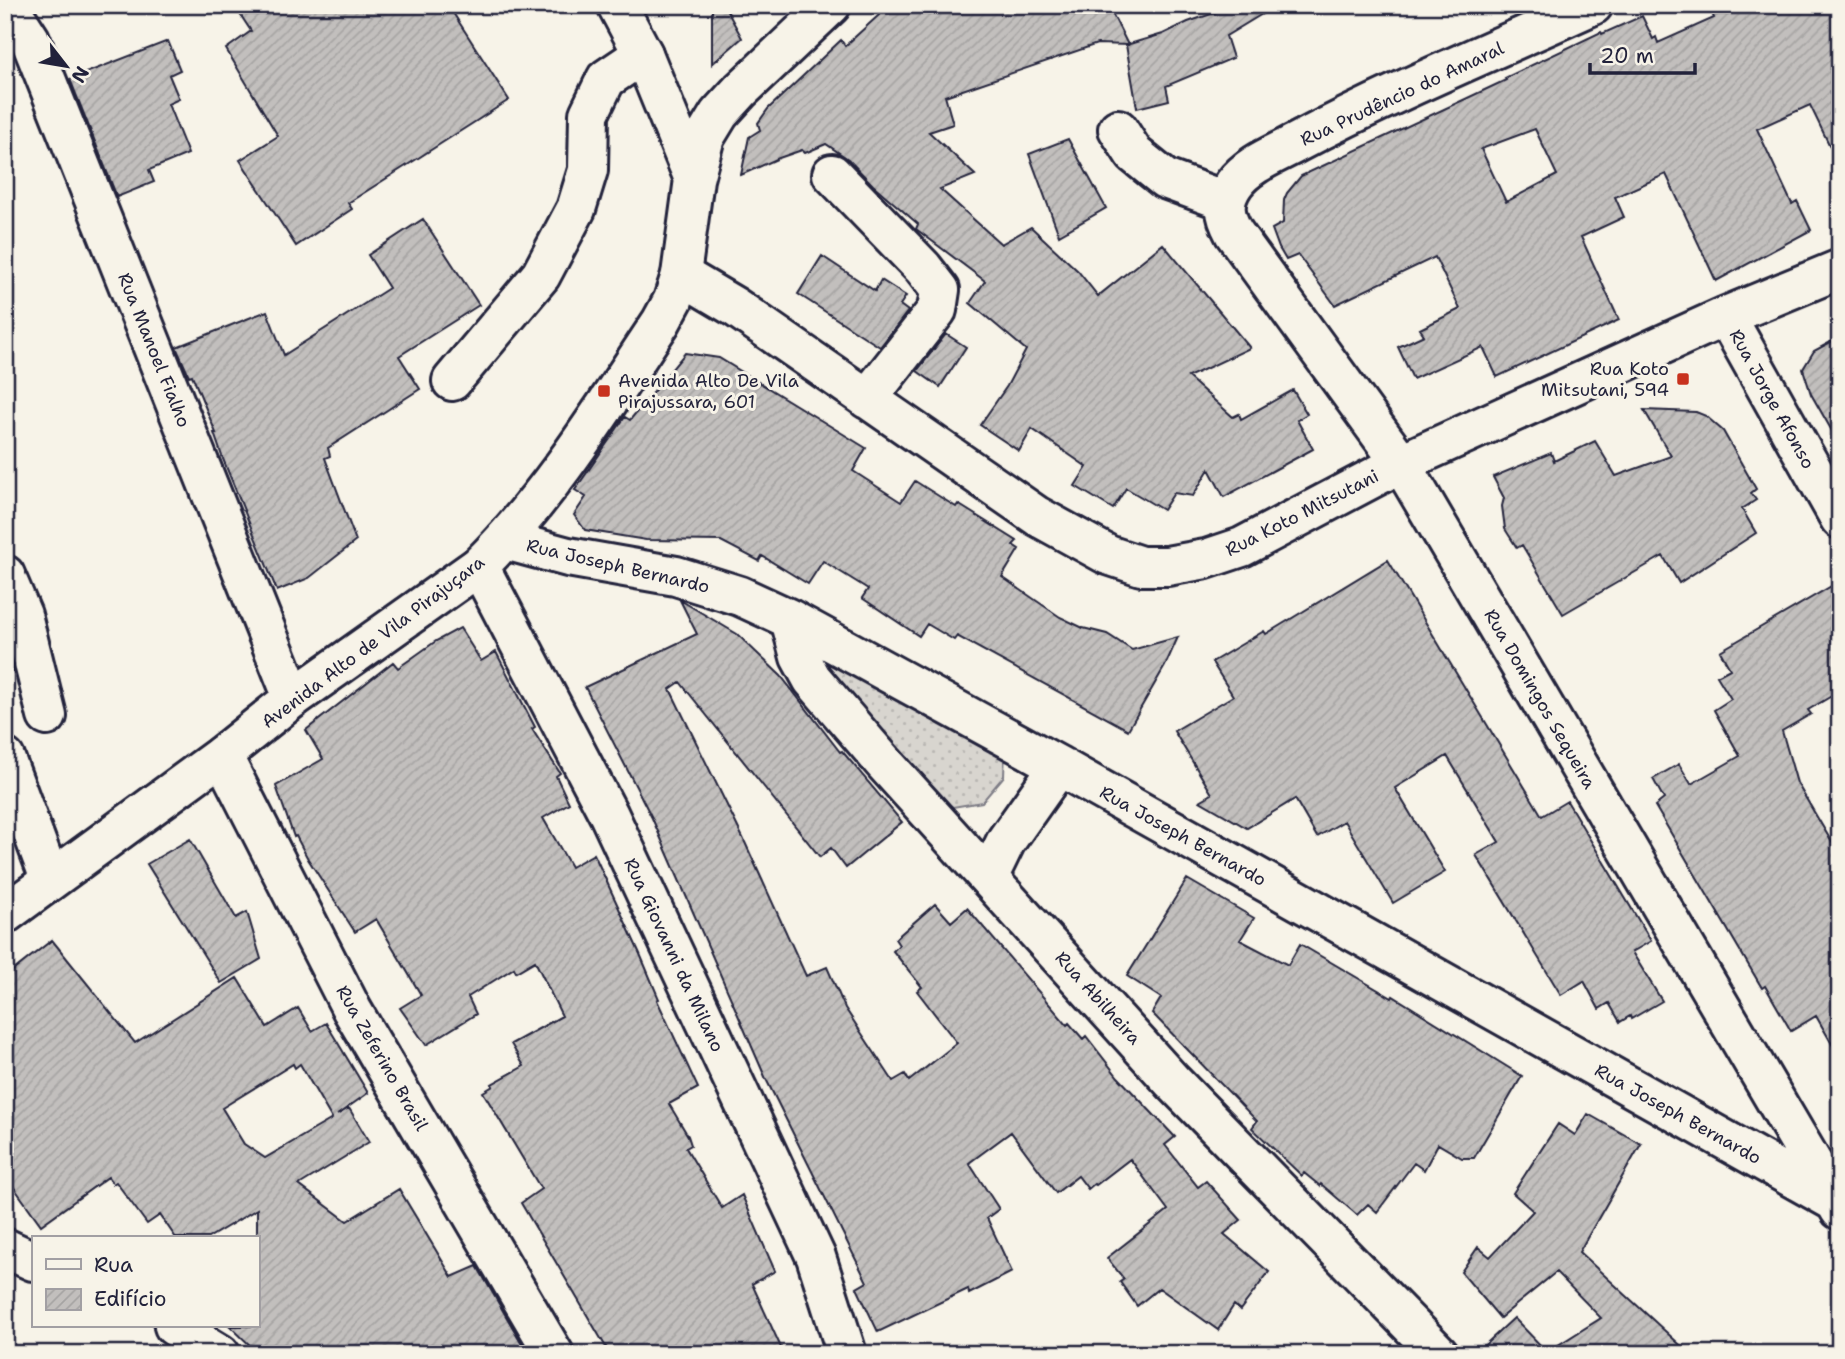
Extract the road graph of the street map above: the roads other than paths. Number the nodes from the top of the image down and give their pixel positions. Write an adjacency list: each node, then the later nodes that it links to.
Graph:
1 (8, 5): 21 (street, Rua Manoel Fialho)
2 (831, 5): 8 (street, Avenida Alto de Vila Pirajuçara)
3 (1593, 5): 9 (street, Rua Prudêncio do Amaral)
4 (621, 8): 5 (street)
5 (643, 54): 8 (street); 13 (street)
6 (1118, 129): 9 (street)
7 (832, 174): 14 (street)
8 (694, 179): 11 (street, Avenida Alto de Vila Pirajuçara)
9 (1225, 201): 15 (street, Rua Domingos Sequeira)
10 (1840, 269): 12 (street, Rua Koto Mitsutani)
11 (681, 275): 14 (street, Rua Koto Mitsutani); 17 (street, Avenida Alto de Vila Pirajuçara)
12 (1726, 316): 15 (street, Rua Koto Mitsutani); 16 (street, Rua Jorge Afonso)
13 (452, 381)
14 (867, 399): 15 (street, Rua Koto Mitsutani)
15 (1401, 463): 29 (street, Rua Domingos Sequeira)
16 (1840, 519)
17 (492, 553): 19 (street, Rua Joseph Bernardo); 21 (street, Avenida Alto de Vila Pirajuçara); 35 (street, Rua Giovanni da Milano)
18 (5, 575): 20 (street)
19 (790, 619): 25 (street, Rua Joseph Bernardo); 26 (street, Rua Abilheira)
20 (13, 620): 22 (street)
21 (293, 698): 23 (street, Avenida Alto de Vila Pirajuçara)
22 (47, 716)
23 (222, 755): 27 (street, Avenida Alto de Vila Pirajuçara); 34 (street, Rua Zeferino Brasil)
24 (5, 758): 27 (street)
25 (1059, 766): 26 (street); 29 (street, Rua Joseph Bernardo)
26 (989, 876): 36 (street, Rua Abilheira)
27 (50, 879): 28 (street, Avenida Alto de Vila Pirajuçara)
28 (5, 914)
29 (1837, 1206)
30 (5, 1248): 31 (street)
31 (32, 1261)
32 (177, 1328): 33 (street)
33 (220, 1354)
34 (554, 1354)
35 (846, 1354)
36 (1439, 1354)

